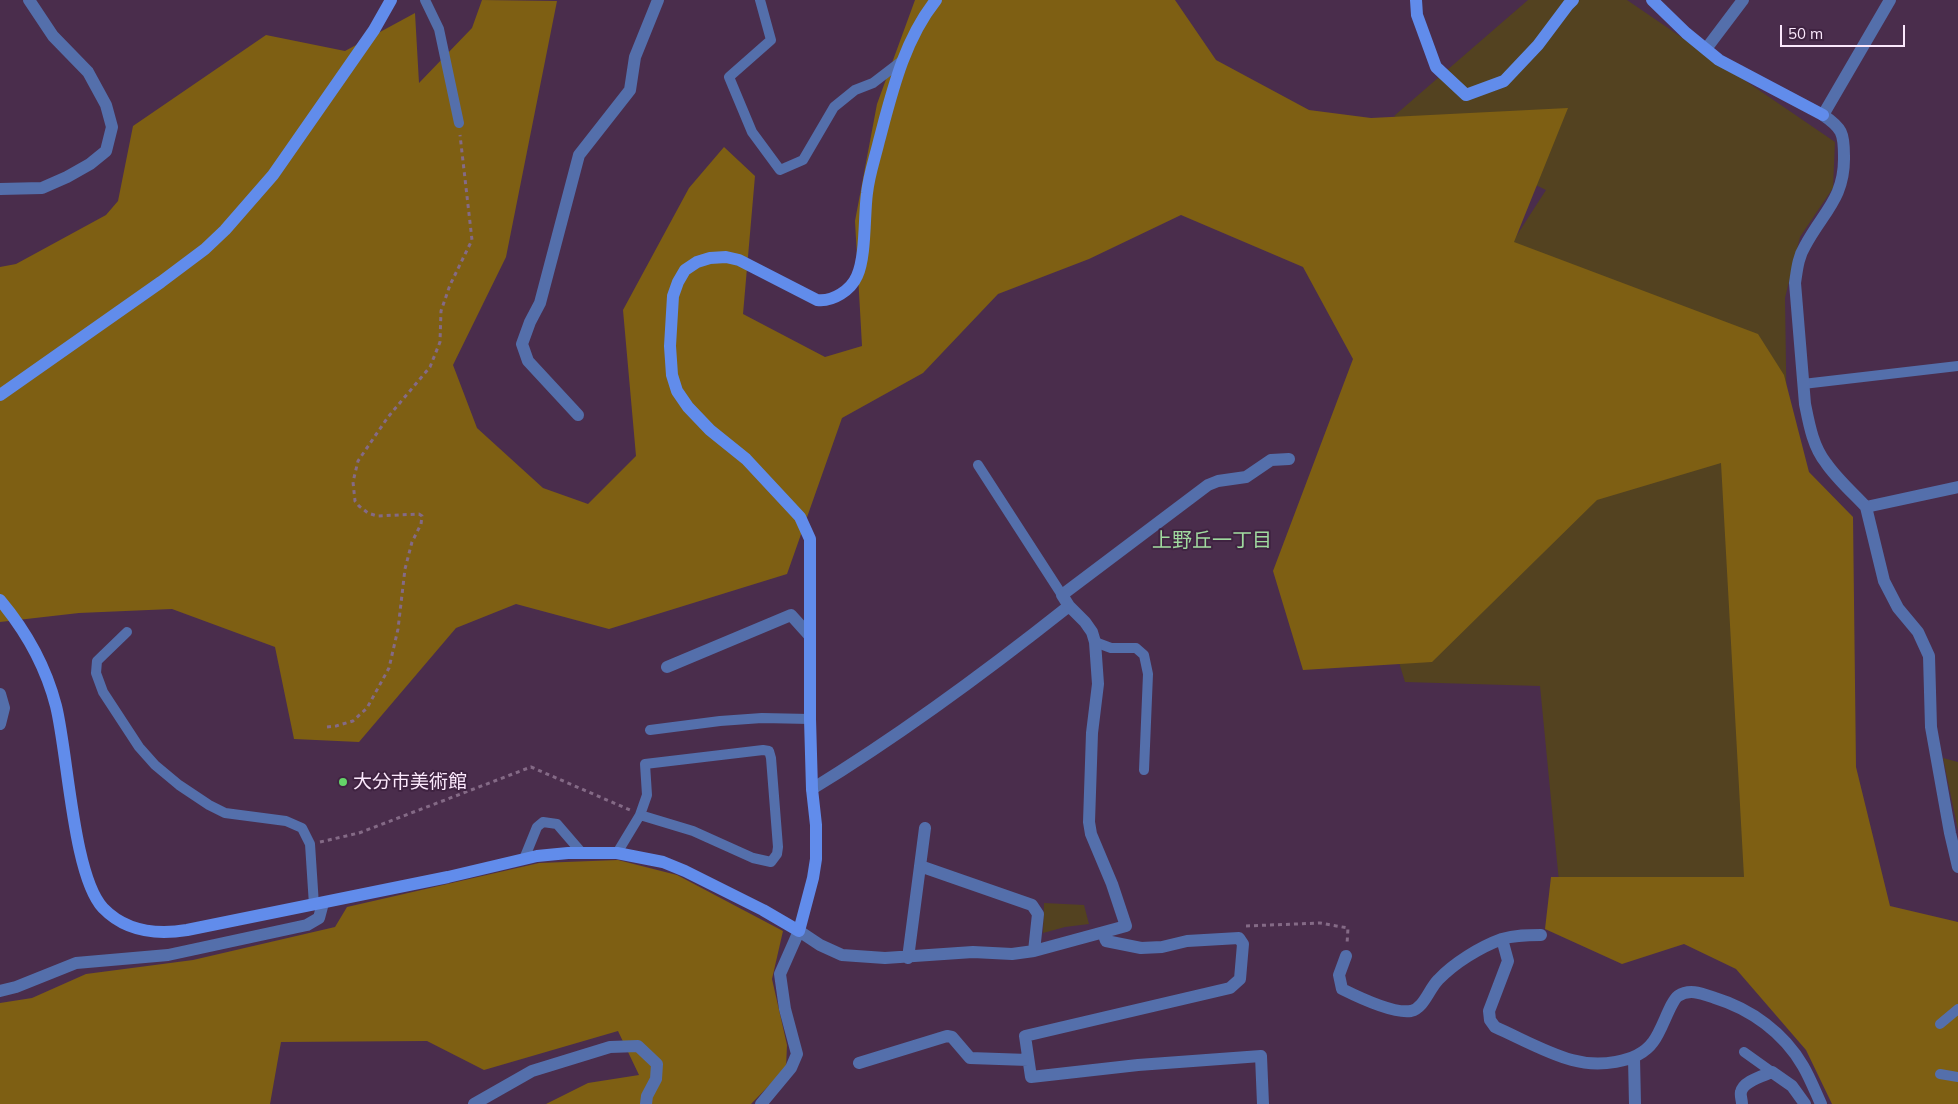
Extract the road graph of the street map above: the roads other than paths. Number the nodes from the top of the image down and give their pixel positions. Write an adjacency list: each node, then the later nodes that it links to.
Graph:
1 (29, 0): 16 (street)
2 (391, 0): 19 (street)
3 (425, 0): 15 (lane)
4 (658, 0): 20 (street)
5 (760, 0): 13 (lane)
6 (936, 0): 13 (street)
7 (1416, 0): 8 (street)
8 (1573, 0)
9 (1743, 0): 12 (street)
10 (1890, 0): 14 (street)
11 (1654, 1): 12 (street)
12 (1706, 49): 14 (street)
13 (903, 60): 29 (street)
14 (1823, 115): 18 (street)
15 (459, 123)
16 (0, 189)
17 (1958, 366): 18 (lane)
18 (1804, 384): 24 (street)
19 (0, 395)
20 (578, 415)
21 (1289, 458): 25 (street)
22 (978, 465): 25 (lane)
23 (1958, 487): 24 (street)
24 (1866, 507): 44 (street)
25 (1062, 595): 27 (street)
26 (1, 603): 45 (street)
27 (1069, 606): 30 (street); 37 (street)
28 (127, 632): 45 (lane)
29 (809, 635): 31 (street); 33 (street)
30 (1095, 642): 36 (lane); 47 (street)
31 (667, 667)
32 (0, 694): 34 (street)
33 (810, 719): 35 (lane); 37 (street)
34 (0, 724)
35 (650, 730)
36 (1144, 770)
37 (812, 789): 46 (street)
38 (640, 815): 38 (lane); 41 (lane)
39 (925, 828): 43 (street)
40 (582, 853): 41 (street); 42 (street); 42 (lane)
41 (617, 853): 46 (street)
42 (524, 859): 45 (street)
43 (920, 866): 50 (street); 52 (street)
44 (1958, 867)
45 (318, 904): 53 (street)
46 (799, 931): 52 (street); 65 (street)
47 (1102, 933): 50 (street); 58 (street)
48 (1541, 934): 49 (street)
49 (1502, 939): 51 (street); 57 (street)
50 (1034, 951): 52 (street)
51 (1346, 956)
52 (908, 958)
53 (0, 991)
54 (1958, 1009): 55 (lane)
55 (1940, 1024)
56 (1744, 1052): 60 (lane)
57 (1634, 1058): 67 (street); 70 (street)
58 (1028, 1060): 59 (street); 66 (street)
59 (859, 1063)
60 (1772, 1072): 68 (street); 69 (street)
61 (1940, 1074): 62 (lane)
62 (1958, 1077)
63 (474, 1104): 64 (street)
64 (646, 1104)
65 (761, 1104)
66 (1263, 1104)
67 (1635, 1104)
68 (1742, 1104)
69 (1805, 1104)
70 (1821, 1104)

